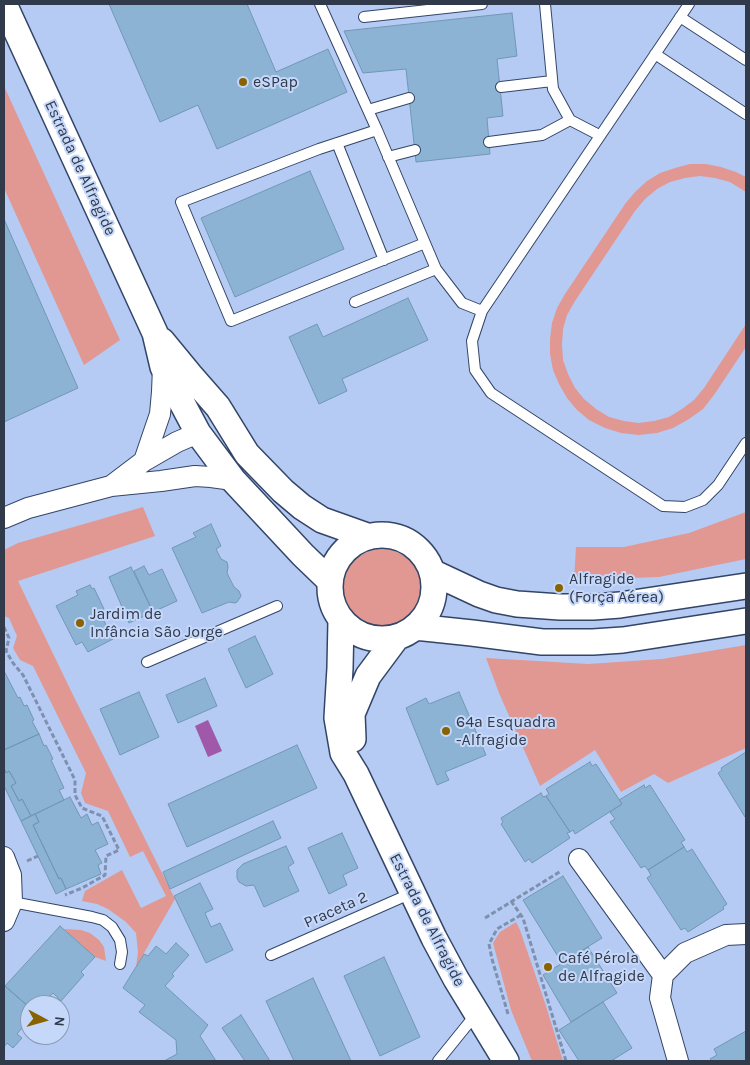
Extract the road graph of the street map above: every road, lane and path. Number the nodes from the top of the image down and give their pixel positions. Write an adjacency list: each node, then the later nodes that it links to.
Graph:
1 (4, 4): 27 (street, Estrada de Alfragide)
2 (320, 4): 13 (lane)
3 (482, 4): 6 (lane)
4 (545, 4): 10 (lane)
5 (689, 4): 7 (lane)
6 (364, 17)
7 (680, 17): 8 (lane); 9 (lane)
8 (655, 54): 14 (lane); 17 (lane)
9 (746, 60)
10 (552, 81): 11 (lane); 15 (lane)
11 (500, 87)
12 (409, 98): 13 (lane)
13 (368, 110): 16 (lane)
14 (746, 114)
15 (570, 120): 17 (lane); 18 (lane)
16 (377, 130): 19 (lane); 21 (lane)
17 (599, 135): 26 (lane)
18 (489, 142)
19 (337, 143): 23 (lane); 23 (lane)
20 (415, 150): 21 (lane)
21 (388, 157): 22 (lane)
22 (425, 244): 23 (lane); 24 (lane)
23 (384, 260)
24 (436, 269): 25 (lane); 26 (lane)
25 (356, 302)
26 (482, 311): 30 (lane)
27 (156, 333): 28 (street, Estrada de Alfragide); 31 (street, Estrada de Alfragide)
28 (163, 367): 29 (street, Estrada de Alfragide); 32 (street)
29 (198, 433): 31 (street); 32 (street); 33 (street, Estrada de Alfragide)
30 (746, 442)
31 (247, 454): 36 (street, Estrada de Alfragide)
32 (144, 461): 34 (street)
33 (233, 480): 34 (street); 38 (street, Estrada de Alfragide)
34 (111, 486): 35 (street)
35 (4, 518)
36 (367, 536): 37 (street); 38 (street)
37 (432, 572): 39 (street); 44 (street)
38 (330, 581): 41 (street)
39 (746, 586)
40 (277, 606): 45 (lane)
41 (341, 620): 44 (street); 46 (street, Estrada de Alfragide)
42 (746, 621): 44 (street)
43 (4, 627): 50 (path)
44 (406, 632): 46 (street, Estrada de Alfragide)
45 (147, 662)
46 (356, 774): 51 (street, Estrada de Alfragide)
47 (4, 856): 52 (street)
48 (579, 859): 60 (street)
49 (560, 872): 53 (path)
50 (82, 888)
51 (412, 893): 58 (lane, Praceta 2); 61 (street, Estrada de Alfragide)
52 (12, 902): 56 (street); 59 (lane)
53 (511, 902): 54 (path); 55 (path)
54 (521, 916): 62 (path); 65 (path)
55 (485, 918)
56 (4, 921)
57 (746, 934): 60 (street)
58 (272, 955)
59 (120, 964)
60 (663, 975): 66 (street)
61 (476, 1014): 63 (lane); 64 (street, Estrada de Alfragide)
62 (509, 1018)
63 (438, 1061)
64 (506, 1061)
65 (566, 1061)
66 (678, 1061)

